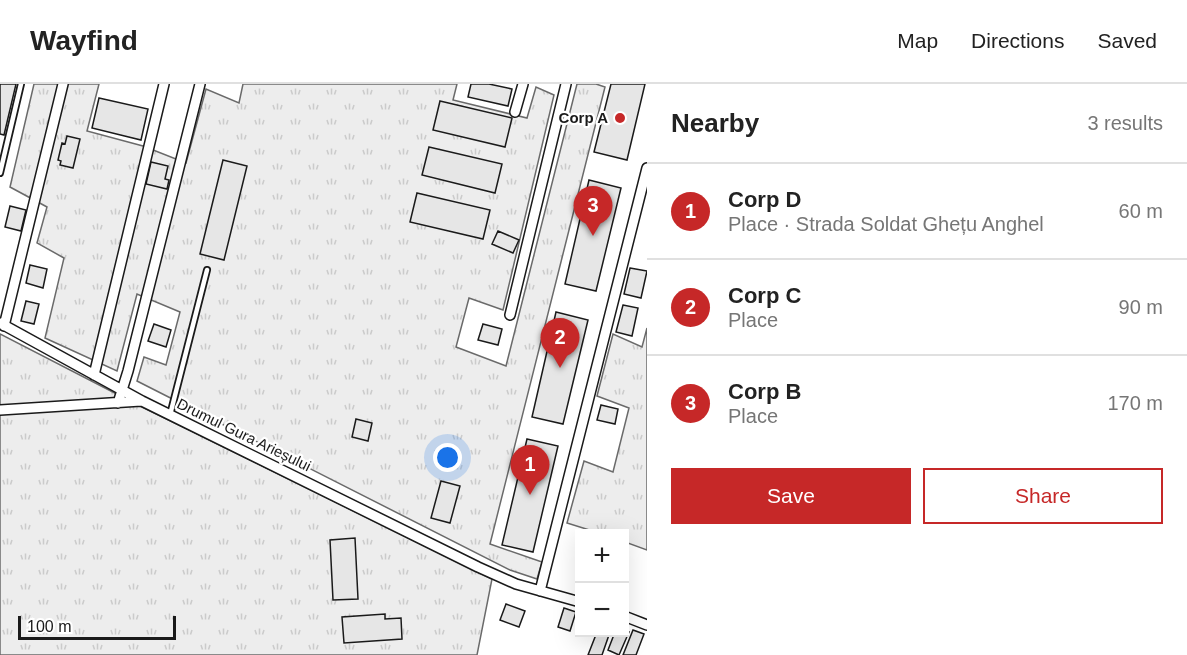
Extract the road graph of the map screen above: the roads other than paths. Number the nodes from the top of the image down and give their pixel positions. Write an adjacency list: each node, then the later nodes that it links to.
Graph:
1 (21, 84): 9 (lane)
2 (63, 84): 12 (street)
3 (164, 84): 13 (street)
4 (200, 84): 14 (street)
5 (523, 84): 7 (street)
6 (566, 84): 11 (street)
7 (515, 112)
8 (647, 168): 19 (street)
9 (0, 173)
10 (207, 270): 18 (lane)
11 (510, 315)
12 (2, 325): 13 (street, Drumul Gura Arieșului)
13 (94, 375): 14 (street, Drumul Gura Arieșului)
14 (123, 390): 15 (street, Drumul Gura Arieșului); 16 (street)
15 (142, 401): 16 (street); 18 (street, Drumul Gura Arieșului)
16 (118, 403): 17 (street)
17 (0, 410)
18 (170, 415): 19 (street, Drumul Gura Arieșului)
19 (540, 591): 20 (street, Drumul Gura Arieșului)
20 (575, 601)
21 (629, 618): 22 (street)
22 (647, 625)

